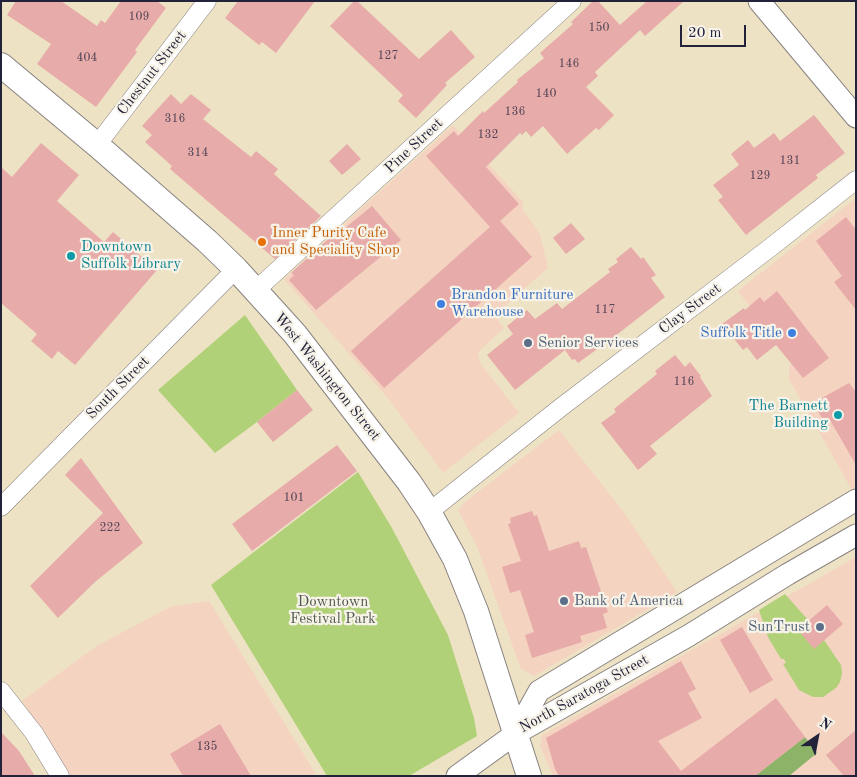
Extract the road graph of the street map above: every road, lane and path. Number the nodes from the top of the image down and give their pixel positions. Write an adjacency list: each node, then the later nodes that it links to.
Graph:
1 (207, 1): 6 (street, Chestnut Street)
2 (572, 1): 9 (street, Pine Street)
3 (759, 1): 5 (street)
4 (1, 65): 6 (main road, West Washington Street)
5 (856, 117)
6 (97, 145): 8 (main road, West Washington Street)
7 (856, 180): 12 (street, Clay Street)
8 (236, 269): 9 (main road, West Washington Street); 11 (street, South Street)
9 (256, 290): 12 (main road, West Washington Street)
10 (856, 500): 15 (street, North Saratoga Street)
11 (1, 507)
12 (429, 512): 15 (main road, West Washington Street)
13 (856, 535): 15 (street, North Saratoga Street)
14 (1, 691): 16 (street)
15 (515, 734): 17 (street); 18 (main road, West Washington Street)
16 (60, 776)
17 (457, 776)
18 (529, 776)

